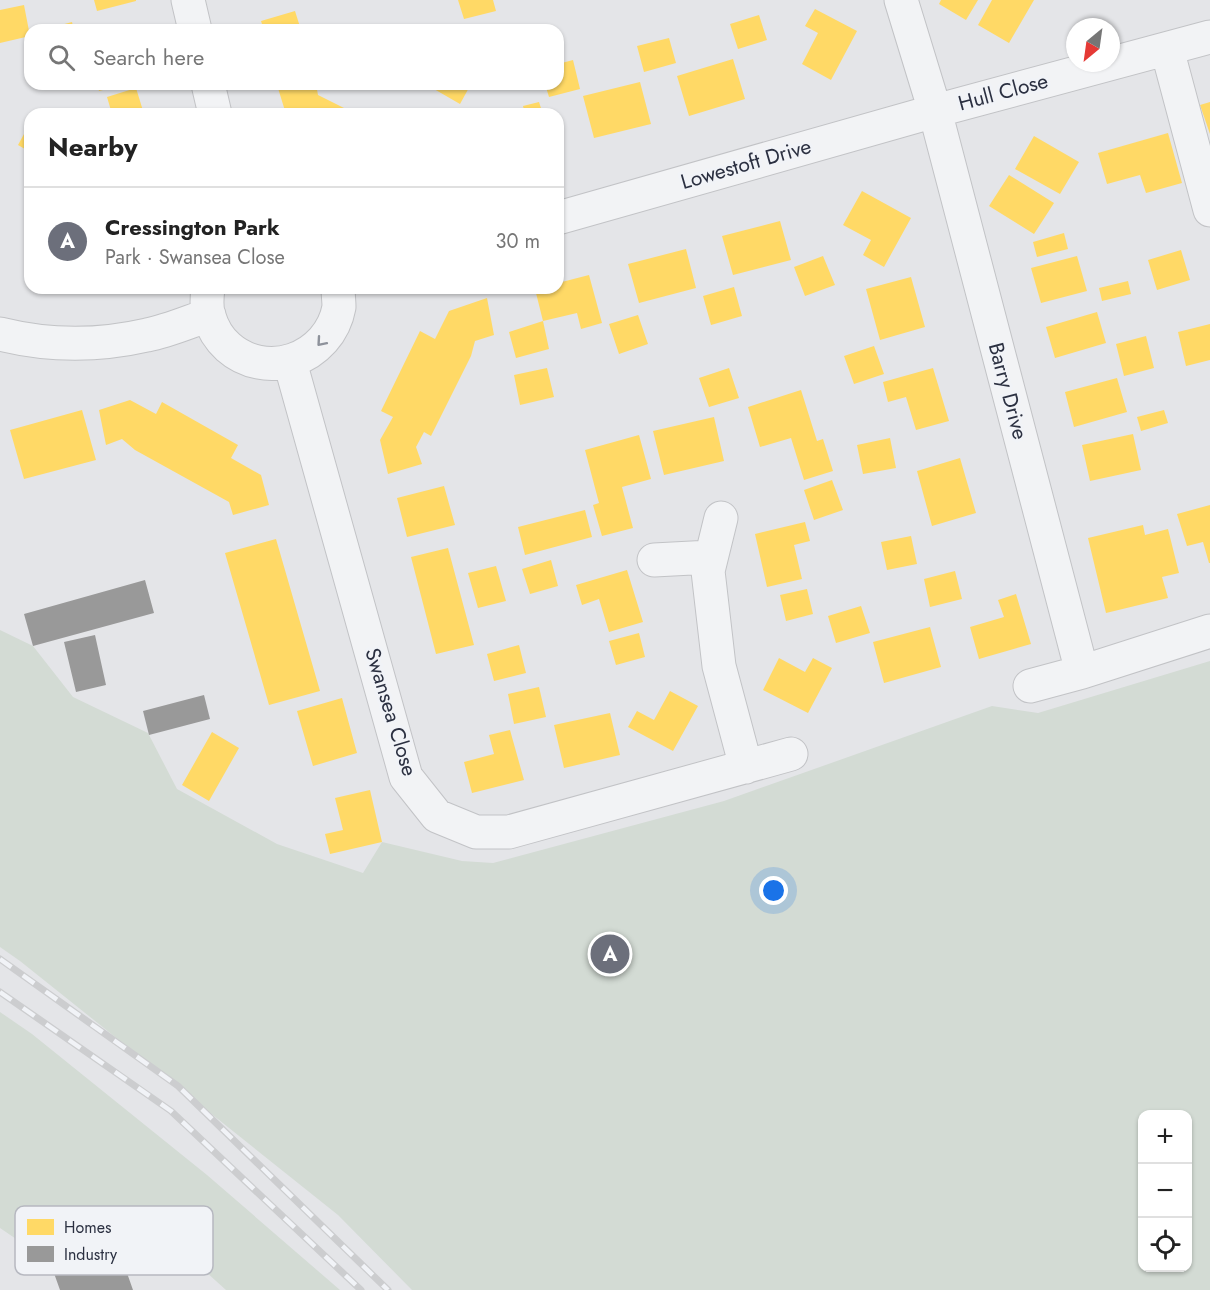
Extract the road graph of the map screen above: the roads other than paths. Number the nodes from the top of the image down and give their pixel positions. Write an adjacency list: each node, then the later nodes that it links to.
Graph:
1 (188, 0): 3 (street)
2 (901, 0): 8 (street, Barry Drive)
3 (194, 24)
4 (1210, 37): 5 (street, Hull Close)
5 (1167, 49): 8 (street, Hull Close); 9 (street)
6 (209, 90): 7 (street)
7 (214, 108)
8 (935, 111): 10 (street, Lowestoft Drive); 19 (street, Barry Drive)
9 (1210, 210)
10 (564, 216)
11 (338, 294): 14 (street, one-way to 14)
12 (208, 302): 13 (street); 14 (street)
13 (0, 334)
14 (290, 362): 22 (street, Swansea Close)
15 (721, 518): 16 (street)
16 (711, 557): 17 (street); 22 (street)
17 (654, 561)
18 (1210, 631): 19 (street)
19 (1082, 672): 20 (street)
20 (1030, 686)
21 (791, 754): 22 (street, Swansea Close)
22 (746, 767)

